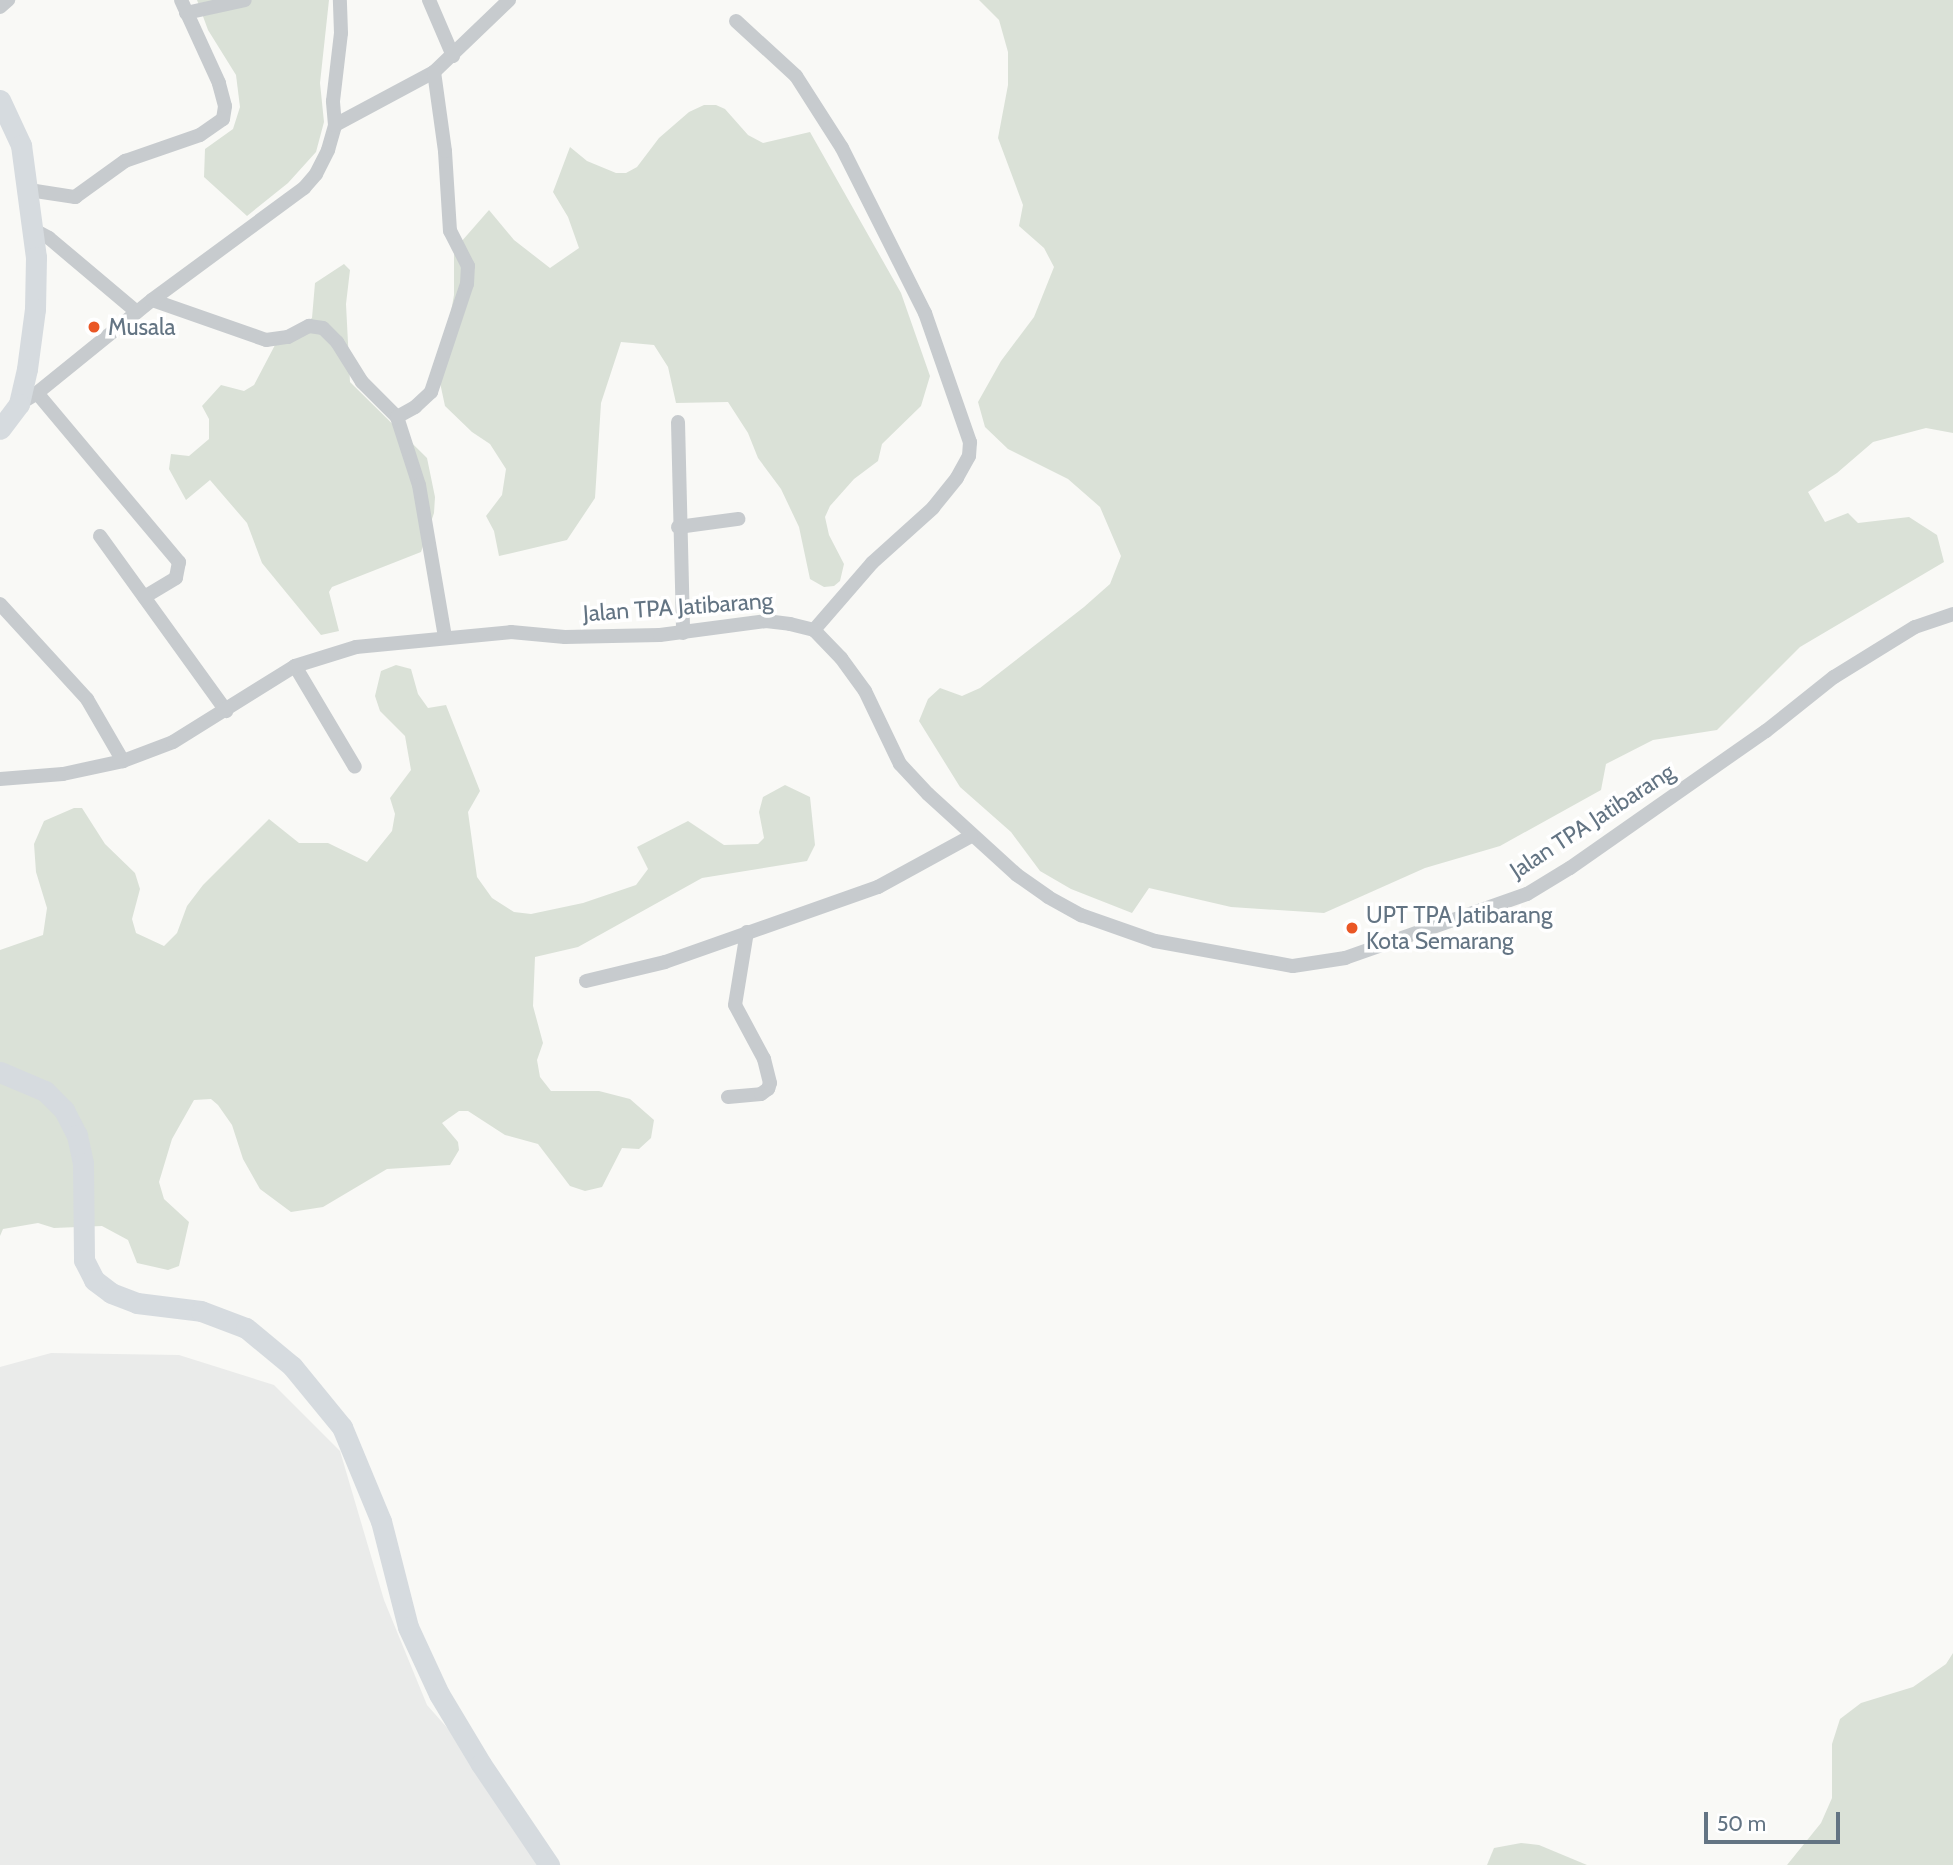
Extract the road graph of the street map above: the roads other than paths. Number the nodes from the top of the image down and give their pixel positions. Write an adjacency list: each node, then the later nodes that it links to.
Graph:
1 (8, 0): 7 (street)
2 (245, 0): 6 (street)
3 (340, 0): 12 (street)
4 (429, 0): 9 (street)
5 (509, 0): 9 (street)
6 (184, 6): 13 (street)
7 (0, 7)
8 (736, 21): 27 (street)
9 (453, 56): 10 (street)
10 (434, 72): 12 (street); 18 (street)
11 (2, 107): 13 (main road)
12 (335, 125): 15 (street)
13 (29, 190): 14 (main road)
14 (34, 230): 16 (street); 17 (main road)
15 (152, 300): 16 (street); 18 (street)
16 (137, 312): 17 (street)
17 (28, 399): 20 (main road); 24 (street)
18 (397, 417): 29 (street)
19 (678, 422): 22 (street)
20 (0, 429)
21 (738, 519): 22 (street)
22 (678, 527): 28 (street)
23 (100, 536): 24 (street)
24 (144, 597): 31 (street)
25 (0, 604): 32 (street)
26 (1953, 614): 35 (street, Jalan TPA Jatibarang)
27 (814, 630): 28 (street, Jalan TPA Jatibarang); 35 (street, Jalan TPA Jatibarang)
28 (683, 633): 29 (street, Jalan TPA Jatibarang)
29 (445, 637): 30 (street, Jalan TPA Jatibarang)
30 (295, 666): 31 (street, Jalan TPA Jatibarang); 33 (street)
31 (226, 711): 32 (street, Jalan TPA Jatibarang)
32 (123, 761): 34 (street, Jalan TPA Jatibarang)
33 (355, 767)
34 (0, 779)
35 (971, 836): 36 (street)
36 (747, 932): 37 (street); 39 (street)
37 (586, 981)
38 (0, 1072): 40 (main road)
39 (728, 1097)
40 (549, 1865)

